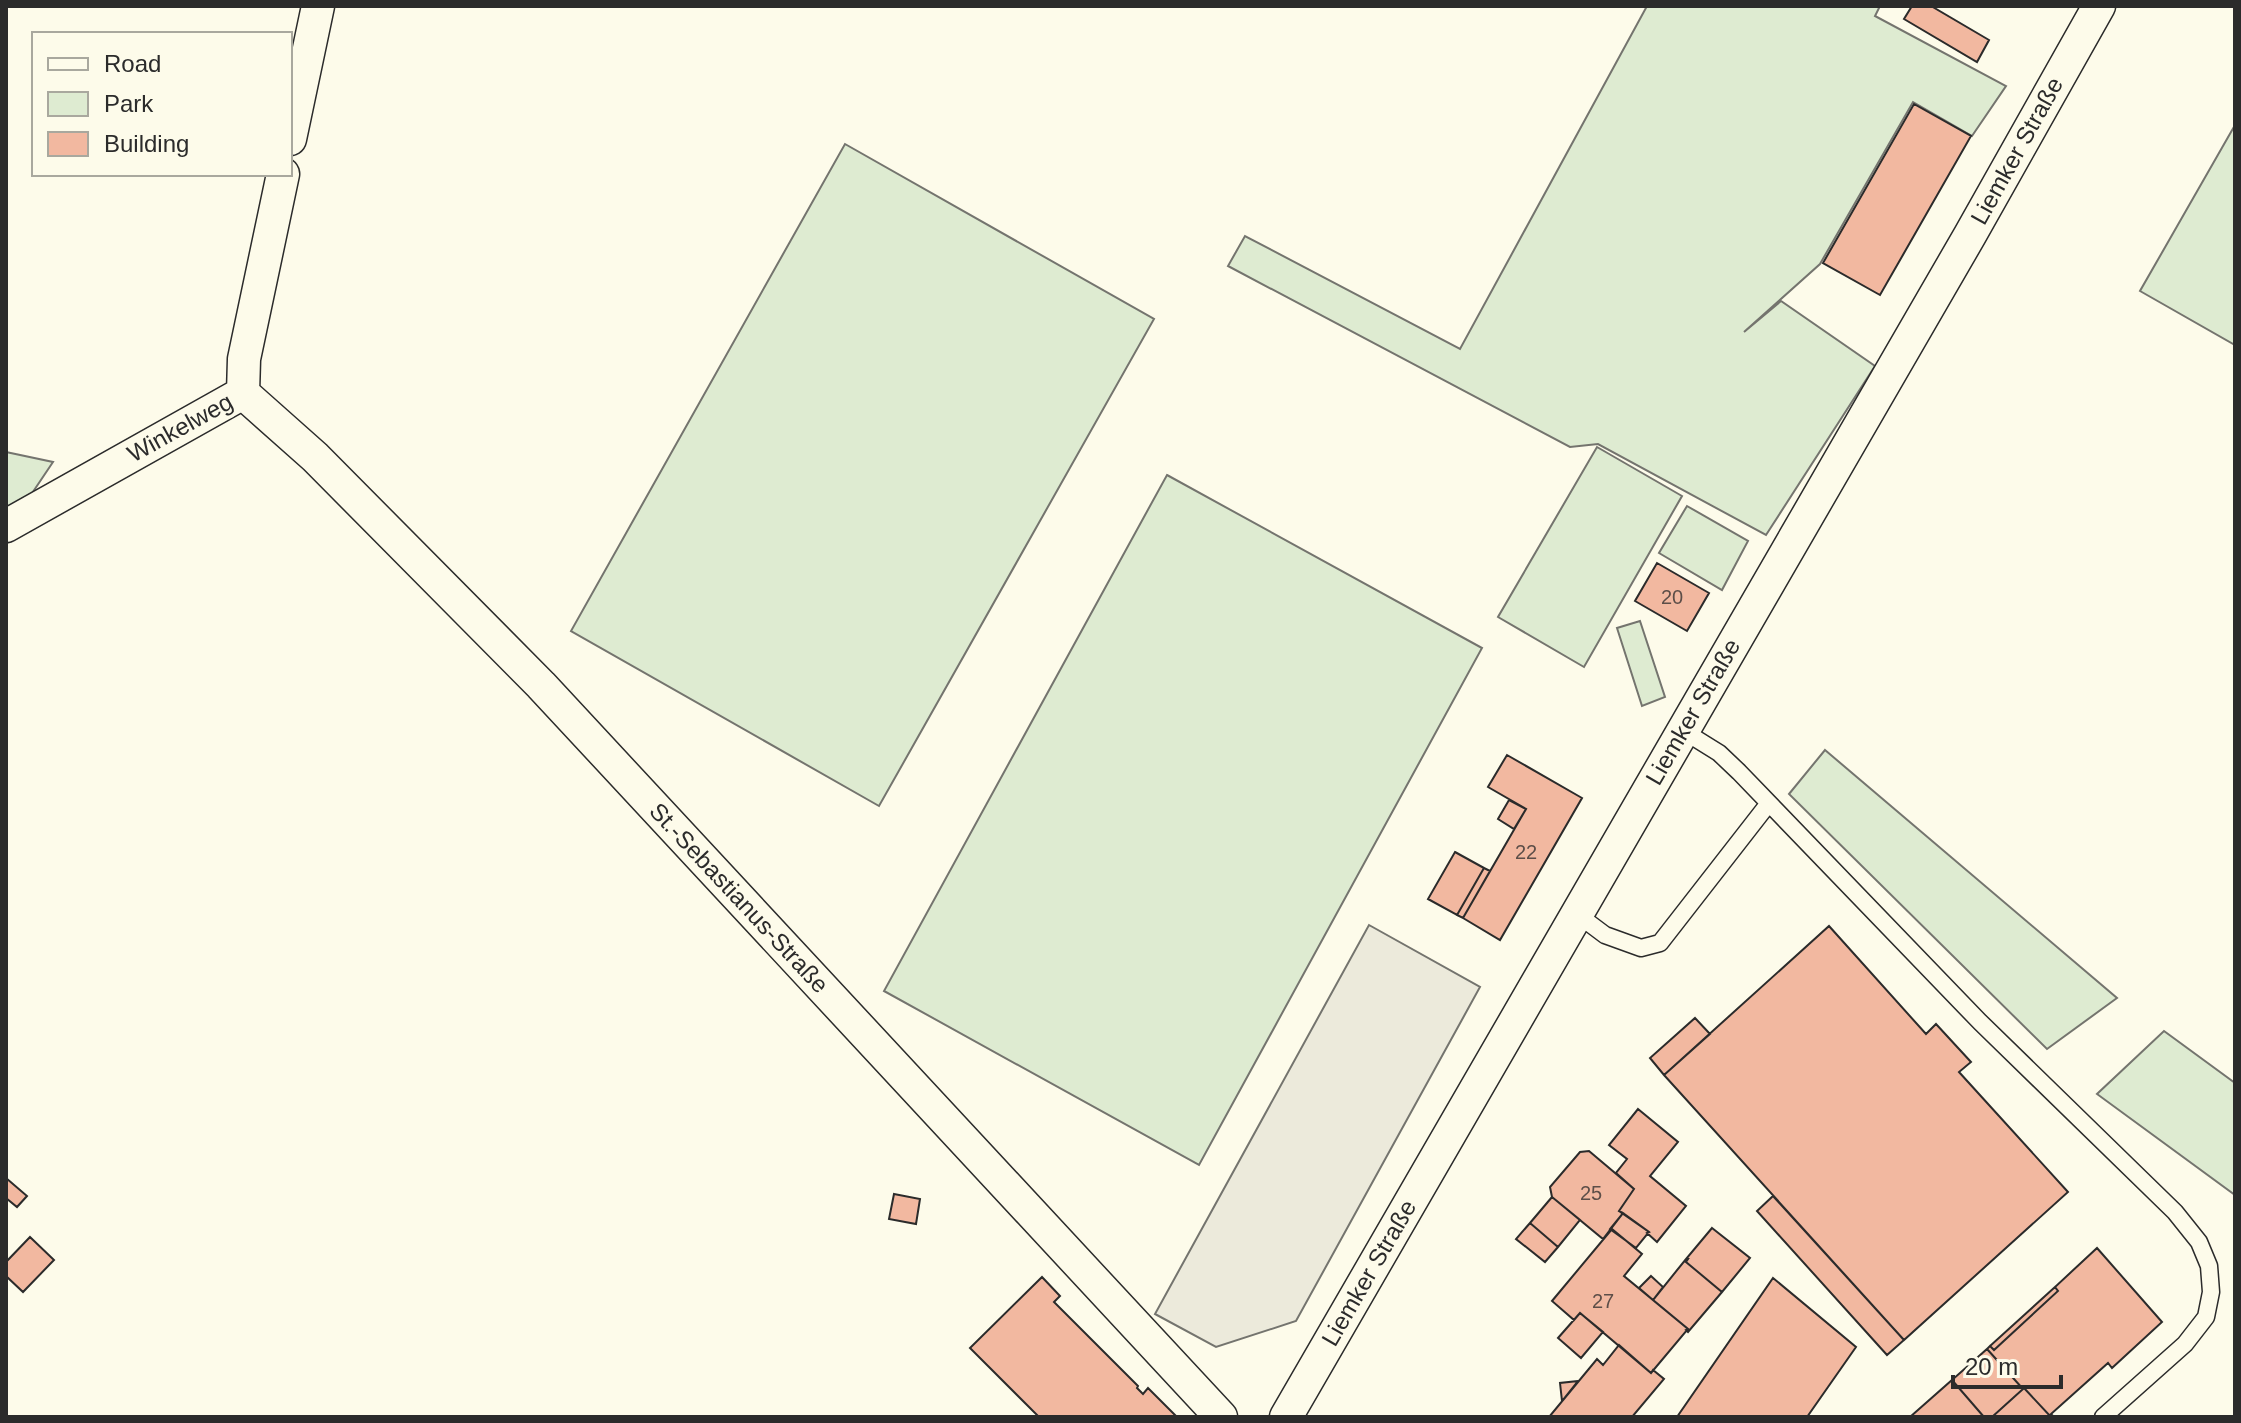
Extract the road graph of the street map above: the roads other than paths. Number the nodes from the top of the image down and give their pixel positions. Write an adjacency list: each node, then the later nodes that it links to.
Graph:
1 (318, 6): 3 (street)
2 (2099, 6): 7 (street, Liemker Straße)
3 (292, 130)
4 (283, 176): 5 (street, Winkelweg)
5 (243, 393): 6 (street, Winkelweg); 10 (street, St.-Sebastianus-Straße)
6 (6, 526)
7 (1682, 730): 8 (lane); 9 (street, Liemker Straße)
8 (1769, 803): 9 (lane); 12 (lane)
9 (1577, 914): 11 (street, Liemker Straße)
10 (1221, 1417)
11 (1286, 1417)
12 (2103, 1417)

